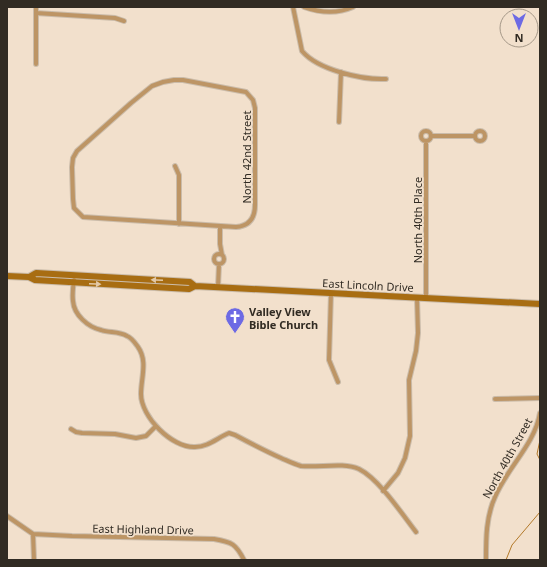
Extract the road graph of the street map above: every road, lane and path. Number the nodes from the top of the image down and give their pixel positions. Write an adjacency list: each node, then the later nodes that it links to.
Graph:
1 (36, 7): 5 (street)
2 (293, 7): 8 (street)
3 (304, 7): 4 (street)
4 (353, 7)
5 (36, 13): 6 (street); 7 (street)
6 (124, 21)
7 (36, 64)
8 (341, 72): 9 (street); 10 (street)
9 (386, 79)
10 (340, 122)
11 (431, 136): 12 (street); 13 (street); 13 (street)
12 (475, 136)
13 (426, 141): 26 (street, North 40th Place)
14 (175, 166): 15 (street)
15 (179, 224): 16 (street); 16 (street, North 42nd Street)
16 (220, 226): 17 (street)
17 (220, 244): 18 (street); 19 (street)
18 (216, 254): 19 (street); 20 (street)
19 (222, 255): 20 (street)
20 (219, 264): 23 (street)
21 (7, 276): 22 (main road, East Lincoln Drive)
22 (74, 279): 23 (main road, East Lincoln Drive); 32 (street)
23 (218, 287): 24 (main road, East Lincoln Drive)
24 (331, 293): 25 (main road, East Lincoln Drive); 28 (street)
25 (417, 298): 26 (main road, East Lincoln Drive); 34 (street)
26 (426, 299): 27 (main road, East Lincoln Drive)
27 (540, 304)
28 (338, 382)
29 (540, 398): 30 (street)
30 (495, 399)
31 (540, 413): 40 (street, North 40th Street)
32 (156, 426): 33 (street); 34 (street)
33 (71, 429)
34 (383, 491): 36 (street)
35 (7, 516): 37 (street)
36 (416, 532)
37 (33, 534): 38 (street); 39 (street, East Highland Drive)
38 (34, 560)
39 (244, 560)
40 (486, 560)

